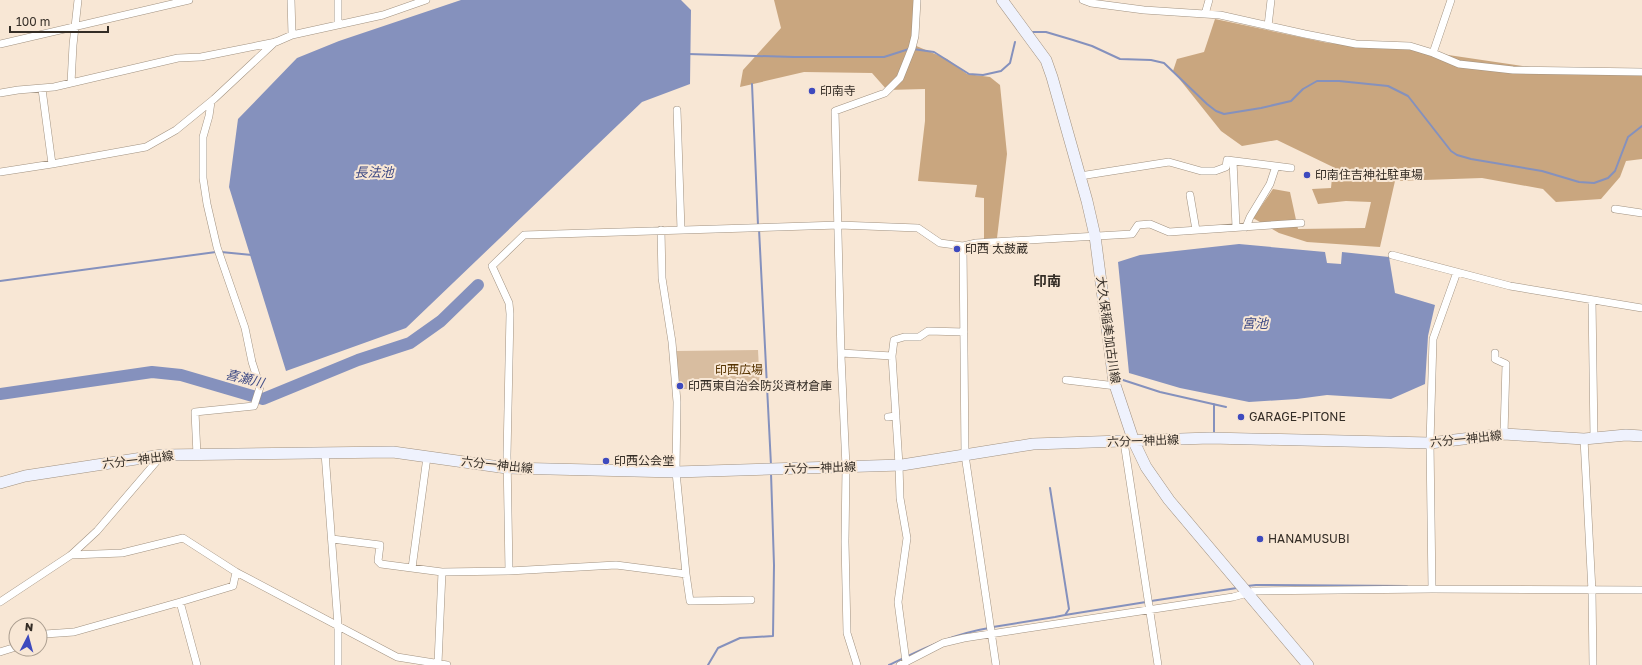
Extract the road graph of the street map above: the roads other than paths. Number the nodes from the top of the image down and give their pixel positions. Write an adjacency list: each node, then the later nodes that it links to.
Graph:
1 (78, 0): 15 (street)
2 (189, 0): 15 (street)
3 (291, 0): 17 (street)
4 (338, 0): 14 (street)
5 (426, 0): 14 (street)
6 (917, 0): 37 (street)
7 (1002, 0): 32 (main road, 大久保稲美加古川線)
8 (1083, 0): 12 (street)
9 (1209, 0): 13 (street)
10 (1271, 0): 16 (street)
11 (1451, 0): 20 (street)
12 (1098, 2): 13 (street)
13 (1205, 14): 16 (street)
14 (338, 25): 17 (street)
15 (76, 26): 19 (street); 22 (street)
16 (1268, 26): 20 (street)
17 (292, 35): 18 (street)
18 (276, 42): 22 (street); 25 (street)
19 (0, 44)
20 (1434, 53): 21 (street)
21 (1642, 72)
22 (71, 82): 23 (street)
23 (42, 89): 24 (street); 28 (street)
24 (0, 93)
25 (211, 102): 28 (street); 64 (street)
26 (677, 110): 41 (street)
27 (1234, 161): 29 (street); 32 (street); 38 (street)
28 (52, 164): 31 (street)
29 (1276, 166): 30 (street); 39 (street)
30 (1291, 168)
31 (0, 172)
32 (1080, 176): 43 (main road, 大久保稲美加古川線)
33 (1190, 195): 42 (street)
34 (1615, 209): 35 (street)
35 (1642, 213)
36 (1301, 223): 39 (street)
37 (839, 225): 41 (street); 44 (street); 50 (street)
38 (1236, 227): 39 (street); 42 (street)
39 (1246, 227)
40 (661, 230): 41 (street); 69 (street); 70 (street)
41 (681, 230)
42 (1196, 230): 43 (street)
43 (1095, 236): 44 (street); 54 (main road, 大久保稲美加古川線)
44 (963, 246): 49 (street)
45 (1392, 254): 46 (street)
46 (1457, 272): 47 (street); 61 (street)
47 (1592, 300): 48 (street); 59 (street)
48 (1642, 308)
49 (964, 332): 52 (street); 65 (street)
50 (841, 353): 52 (street); 68 (street)
51 (1495, 353): 57 (street)
52 (892, 356): 55 (street)
53 (1066, 380): 54 (street)
54 (1116, 386): 60 (main road, 大久保稲美加古川線)
55 (896, 416): 56 (street); 67 (street)
56 (888, 417)
57 (1504, 434): 59 (main road, 六分一神出線); 61 (main road, 六分一神出線)
58 (1642, 436): 59 (main road, 六分一神出線)
59 (1589, 438): 81 (street)
60 (1129, 442): 61 (main road, 六分一神出線); 65 (main road, 六分一神出線); 82 (main road, 大久保稲美加古川線); 86 (street)
61 (1430, 443): 79 (street)
62 (325, 453): 64 (main road, 六分一神出線); 66 (main road, 六分一神出線); 72 (street)
63 (162, 455): 64 (main road, 六分一神出線); 71 (main road, 六分一神出線); 73 (street)
64 (197, 455)
65 (966, 455): 67 (main road, 六分一神出線); 88 (street)
66 (427, 457): 69 (main road, 六分一神出線); 74 (street)
67 (899, 465): 68 (main road, 六分一神出線); 91 (street)
68 (846, 467): 70 (main road, 六分一神出線); 95 (street)
69 (507, 468): 70 (main road, 六分一神出線); 75 (street)
70 (676, 472): 78 (street)
71 (0, 484)
72 (332, 539): 74 (street); 87 (street)
73 (71, 555): 76 (street); 84 (street)
74 (412, 568): 77 (street)
75 (509, 571): 77 (street); 78 (street)
76 (236, 572): 85 (street); 87 (street)
77 (442, 572): 90 (street)
78 (686, 574): 83 (street)
79 (1432, 589): 81 (street); 82 (street)
80 (1642, 590): 81 (street)
81 (1592, 591): 99 (street)
82 (1248, 592): 86 (street); 98 (main road, 大久保稲美加古川線)
83 (751, 600)
84 (0, 602)
85 (180, 602): 89 (street); 92 (street)
86 (1150, 609): 88 (street); 97 (street)
87 (338, 625): 90 (street); 93 (street)
88 (991, 632): 91 (street); 96 (street)
89 (48, 634)
90 (438, 663): 94 (street)
91 (903, 664)
92 (197, 665)
93 (338, 665)
94 (447, 665)
95 (857, 665)
96 (996, 665)
97 (1158, 665)
98 (1308, 665)
99 (1593, 665)

